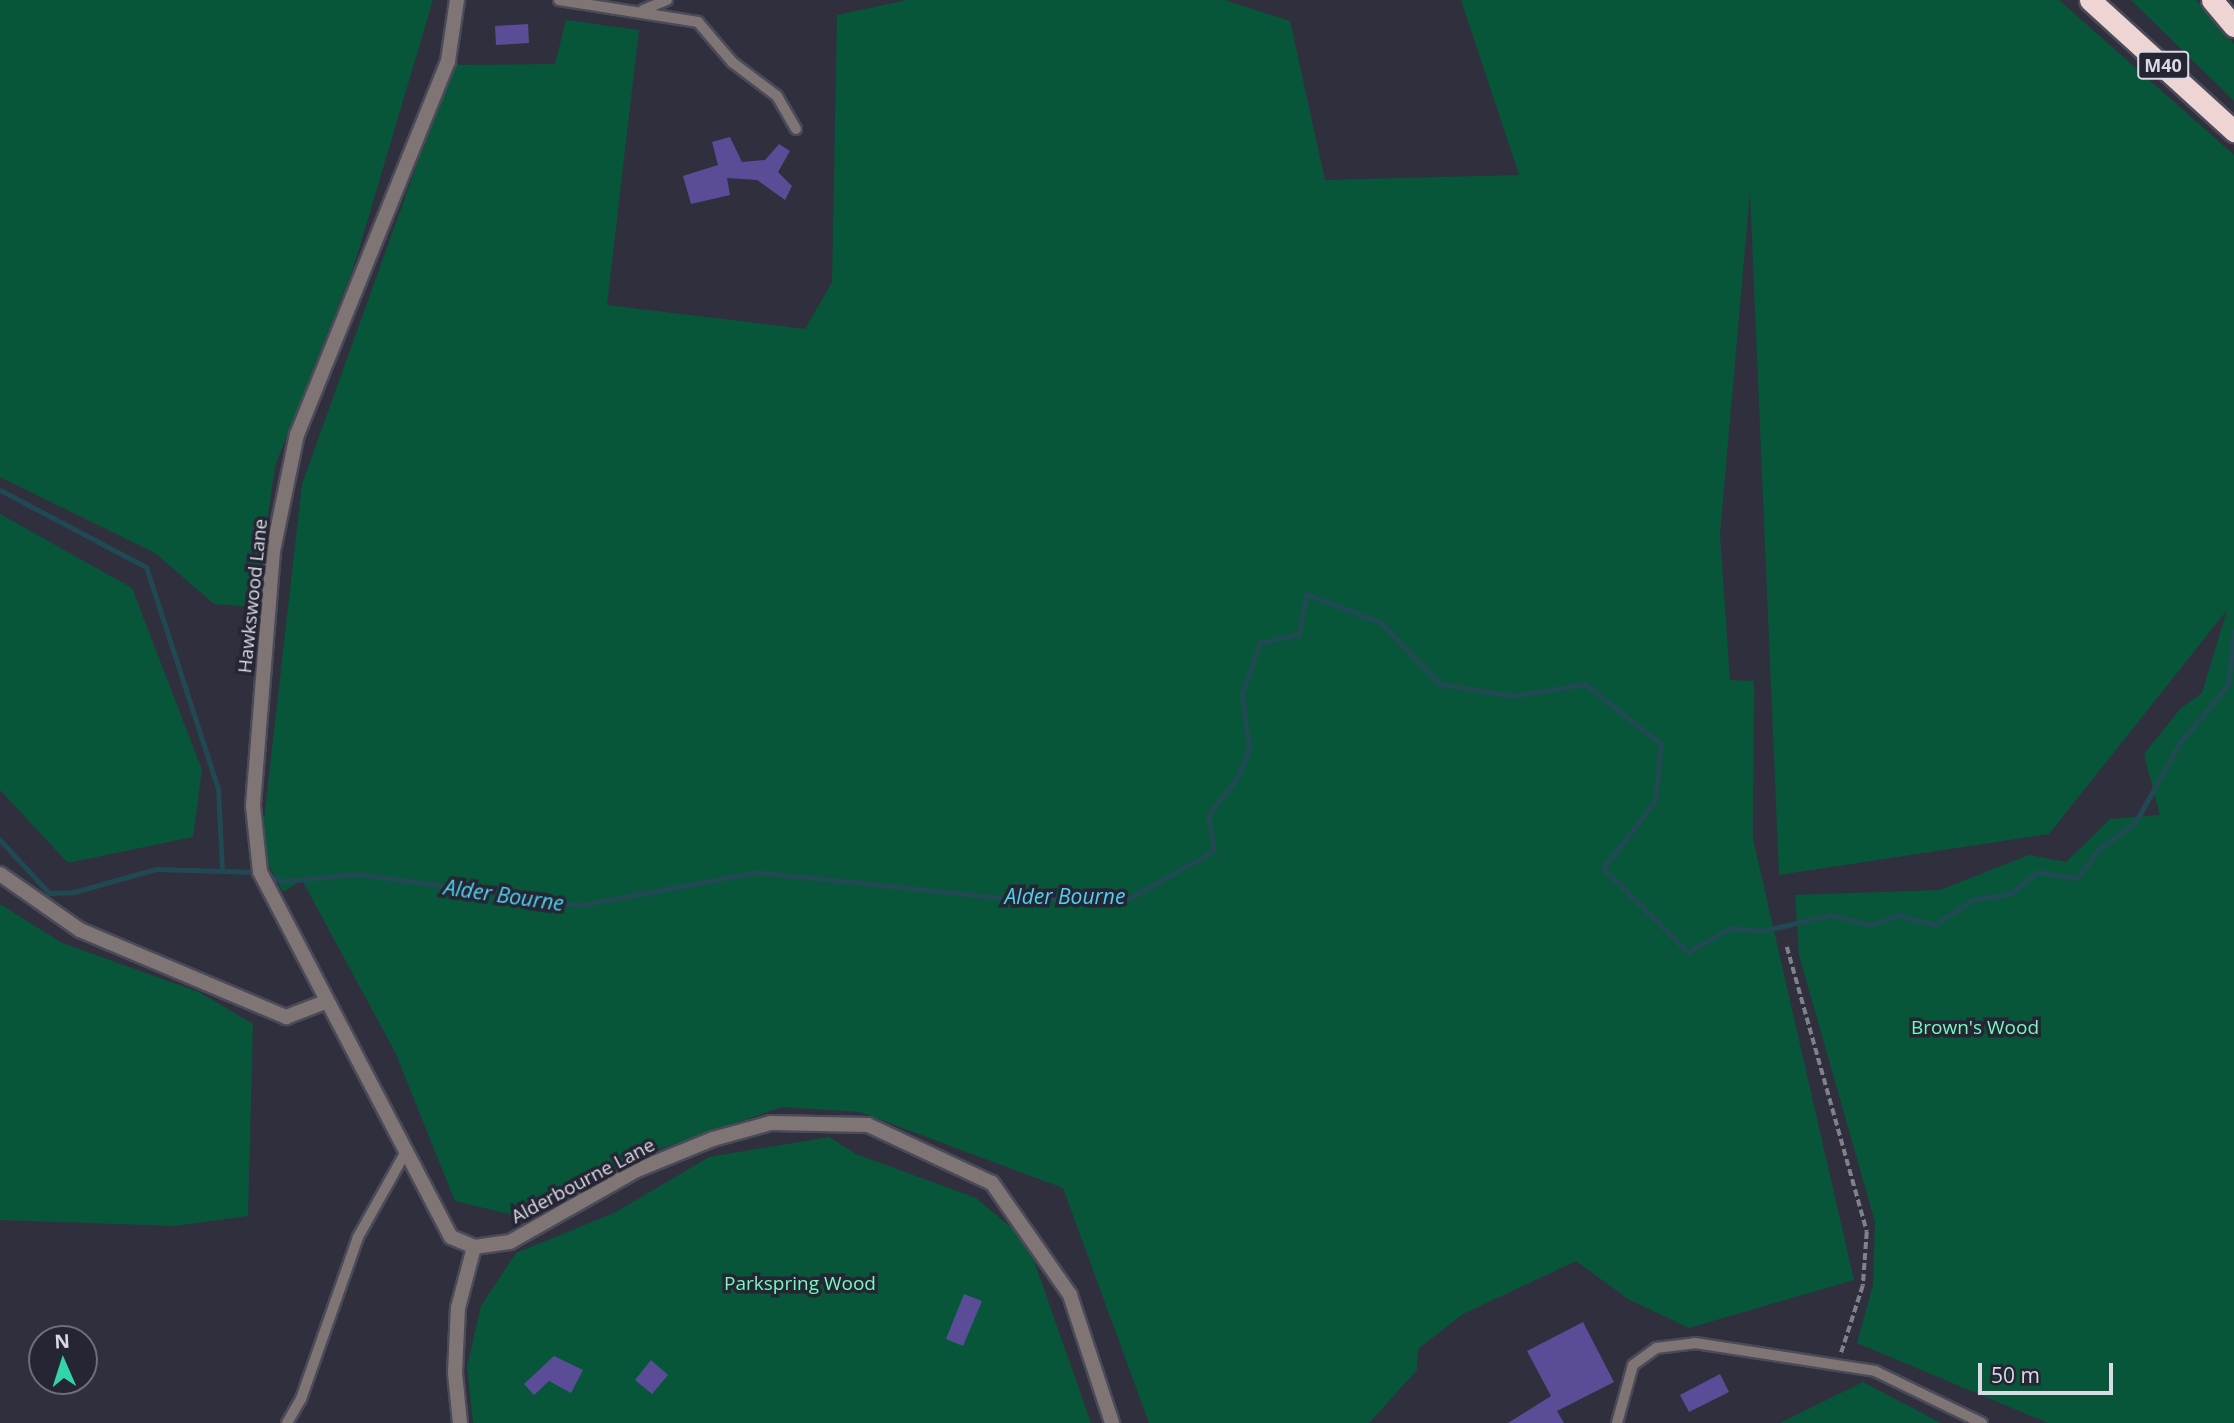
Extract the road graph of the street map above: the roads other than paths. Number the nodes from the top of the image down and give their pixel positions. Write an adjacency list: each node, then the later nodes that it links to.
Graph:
1 (457, 0): 11 (street, Hawkswood Lane)
2 (559, 0): 6 (lane)
3 (667, 0): 6 (lane)
4 (2090, 0): 9 (highway, M40)
5 (2212, 0): 7 (highway)
6 (643, 10): 8 (lane)
7 (2234, 26)
8 (796, 129)
9 (2234, 131)
10 (0, 874): 11 (street)
11 (325, 1002): 12 (street)
12 (404, 1155): 13 (street); 14 (lane)
13 (474, 1247): 15 (street); 16 (street, Alderbourne Lane)
14 (286, 1423)
15 (460, 1423)
16 (1112, 1423)
17 (1617, 1423): 18 (lane)
18 (1982, 1423)

